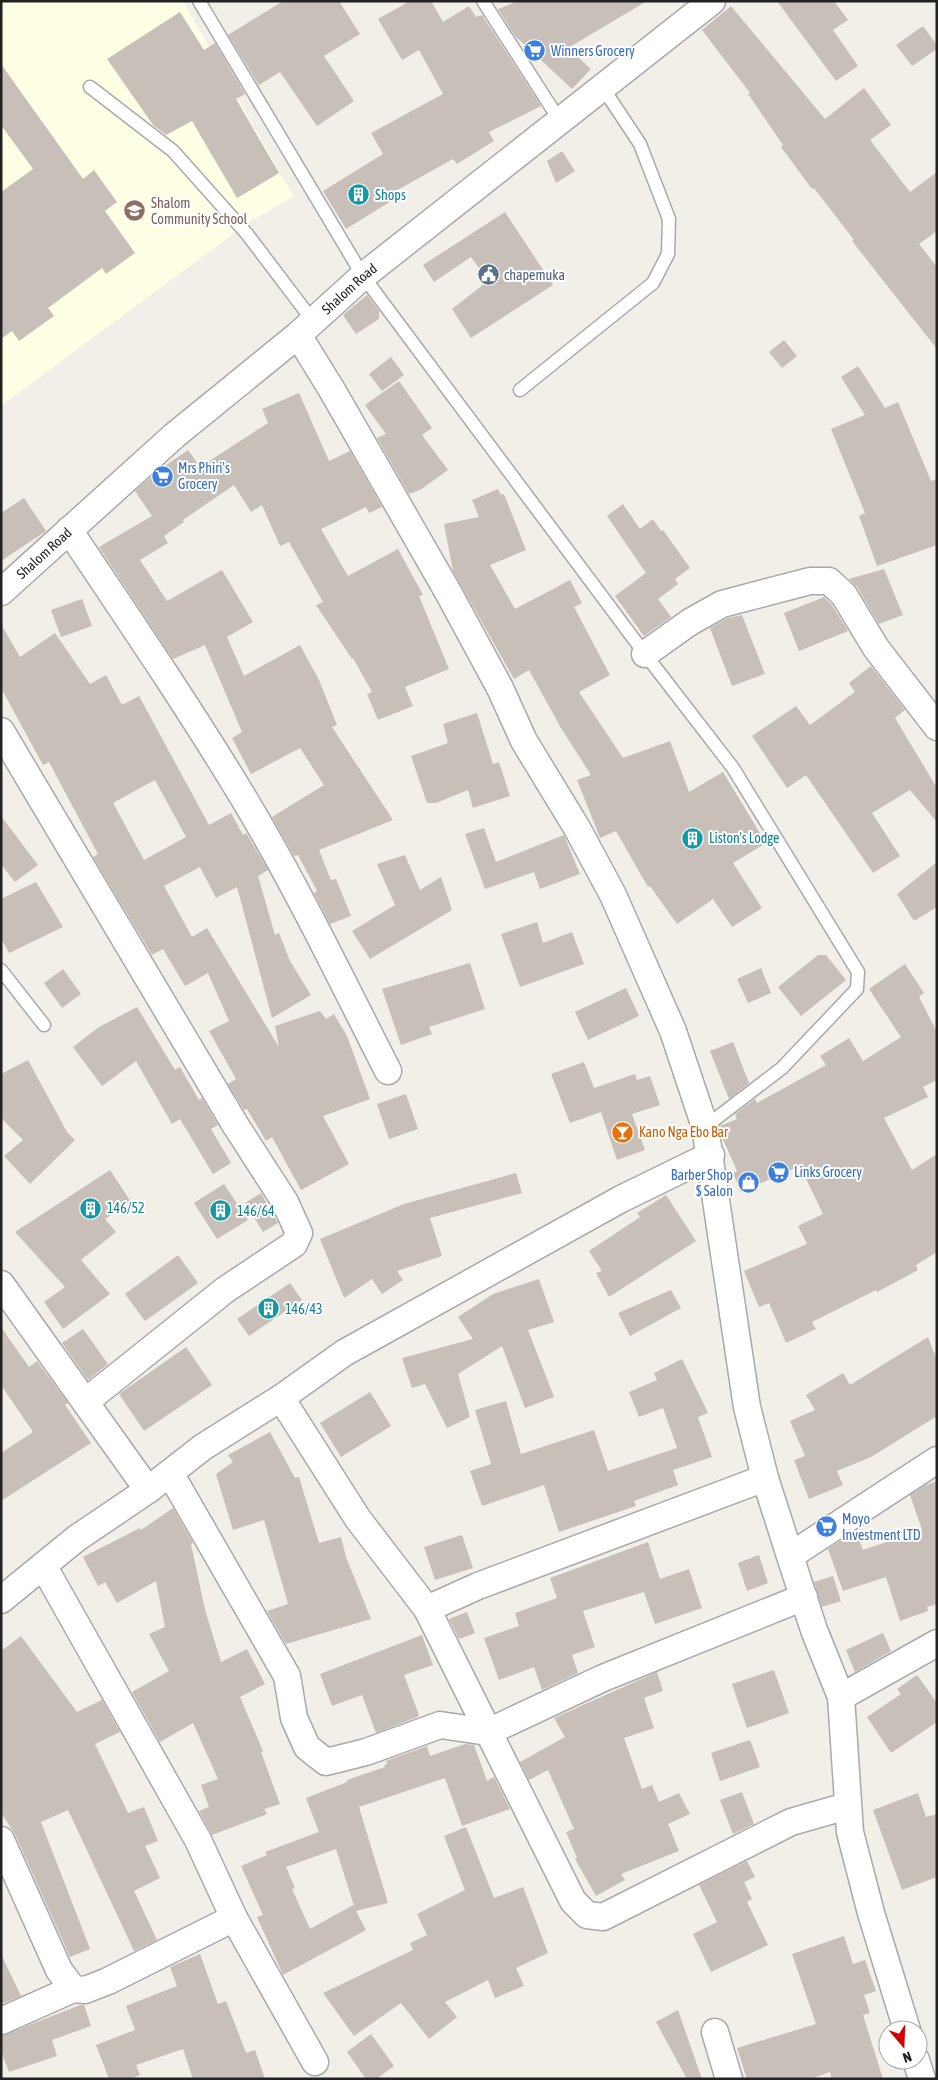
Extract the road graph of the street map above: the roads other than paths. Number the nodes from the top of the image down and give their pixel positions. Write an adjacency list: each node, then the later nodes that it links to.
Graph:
1 (199, 1): 7 (lane)
2 (483, 1): 6 (lane)
3 (712, 1): 5 (street, Shalom Road)
4 (90, 86): 8 (lane)
5 (603, 88): 6 (street, Shalom Road); 9 (lane)
6 (560, 121): 7 (street, Shalom Road)
7 (364, 276): 8 (street, Shalom Road); 12 (lane)
8 (305, 328): 10 (street, Shalom Road); 18 (street)
9 (520, 390)
10 (69, 530): 11 (street, Shalom Road); 17 (street)
11 (1, 592)
12 (644, 654): 13 (street); 18 (lane)
13 (937, 727)
14 (1, 731): 22 (street)
15 (1, 970): 16 (lane)
16 (44, 1025)
17 (388, 1071)
18 (705, 1127): 19 (street)
19 (710, 1155): 21 (street); 25 (street)
20 (1, 1284): 22 (street)
21 (281, 1398): 24 (street); 31 (street)
22 (85, 1402): 26 (street)
23 (937, 1460): 27 (street)
24 (170, 1473): 26 (street); 34 (street)
25 (765, 1478): 27 (street); 31 (street)
26 (148, 1490): 28 (street)
27 (790, 1556): 30 (street)
28 (44, 1566): 29 (street); 37 (street)
29 (2, 1596)
30 (804, 1597): 33 (street); 34 (street)
31 (427, 1609): 34 (street)
32 (937, 1643): 33 (street)
33 (841, 1697): 35 (street)
34 (488, 1732): 35 (street)
35 (847, 1806): 39 (street)
36 (1, 1840): 38 (street)
37 (234, 1918): 38 (street); 42 (street)
38 (73, 1988): 40 (street)
39 (904, 2020)
40 (1, 2021)
41 (715, 2032): 43 (street)
42 (314, 2062)
43 (729, 2079)

